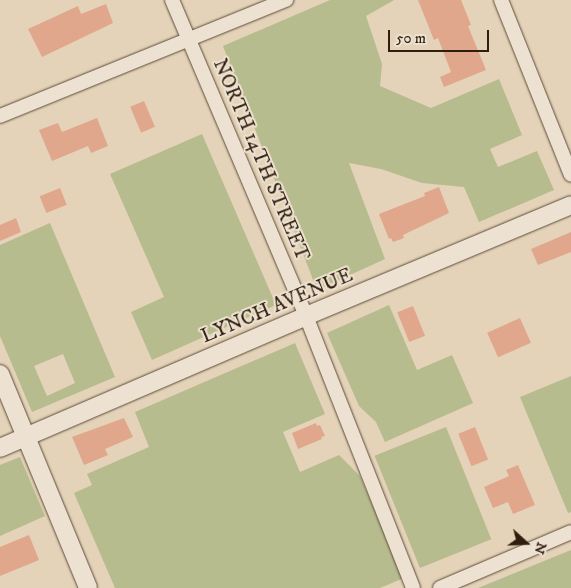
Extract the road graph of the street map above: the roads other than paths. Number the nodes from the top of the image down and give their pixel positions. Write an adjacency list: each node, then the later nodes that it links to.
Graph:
1 (172, 0): 4 (street, NORTH 14TH STREET)
2 (286, 0): 4 (street)
3 (501, 0): 6 (street)
4 (189, 41): 5 (street); 8 (street, NORTH 14TH STREET)
5 (0, 116)
6 (571, 175)
7 (571, 205): 8 (street, LYNCH AVENUE)
8 (306, 316): 10 (street, LYNCH AVENUE); 14 (street, NORTH 14TH STREET)
9 (0, 374): 10 (street)
10 (27, 437): 11 (street, LYNCH AVENUE); 13 (street)
11 (0, 448)
12 (571, 532): 15 (street)
13 (88, 588)
14 (413, 588)
15 (440, 588)

